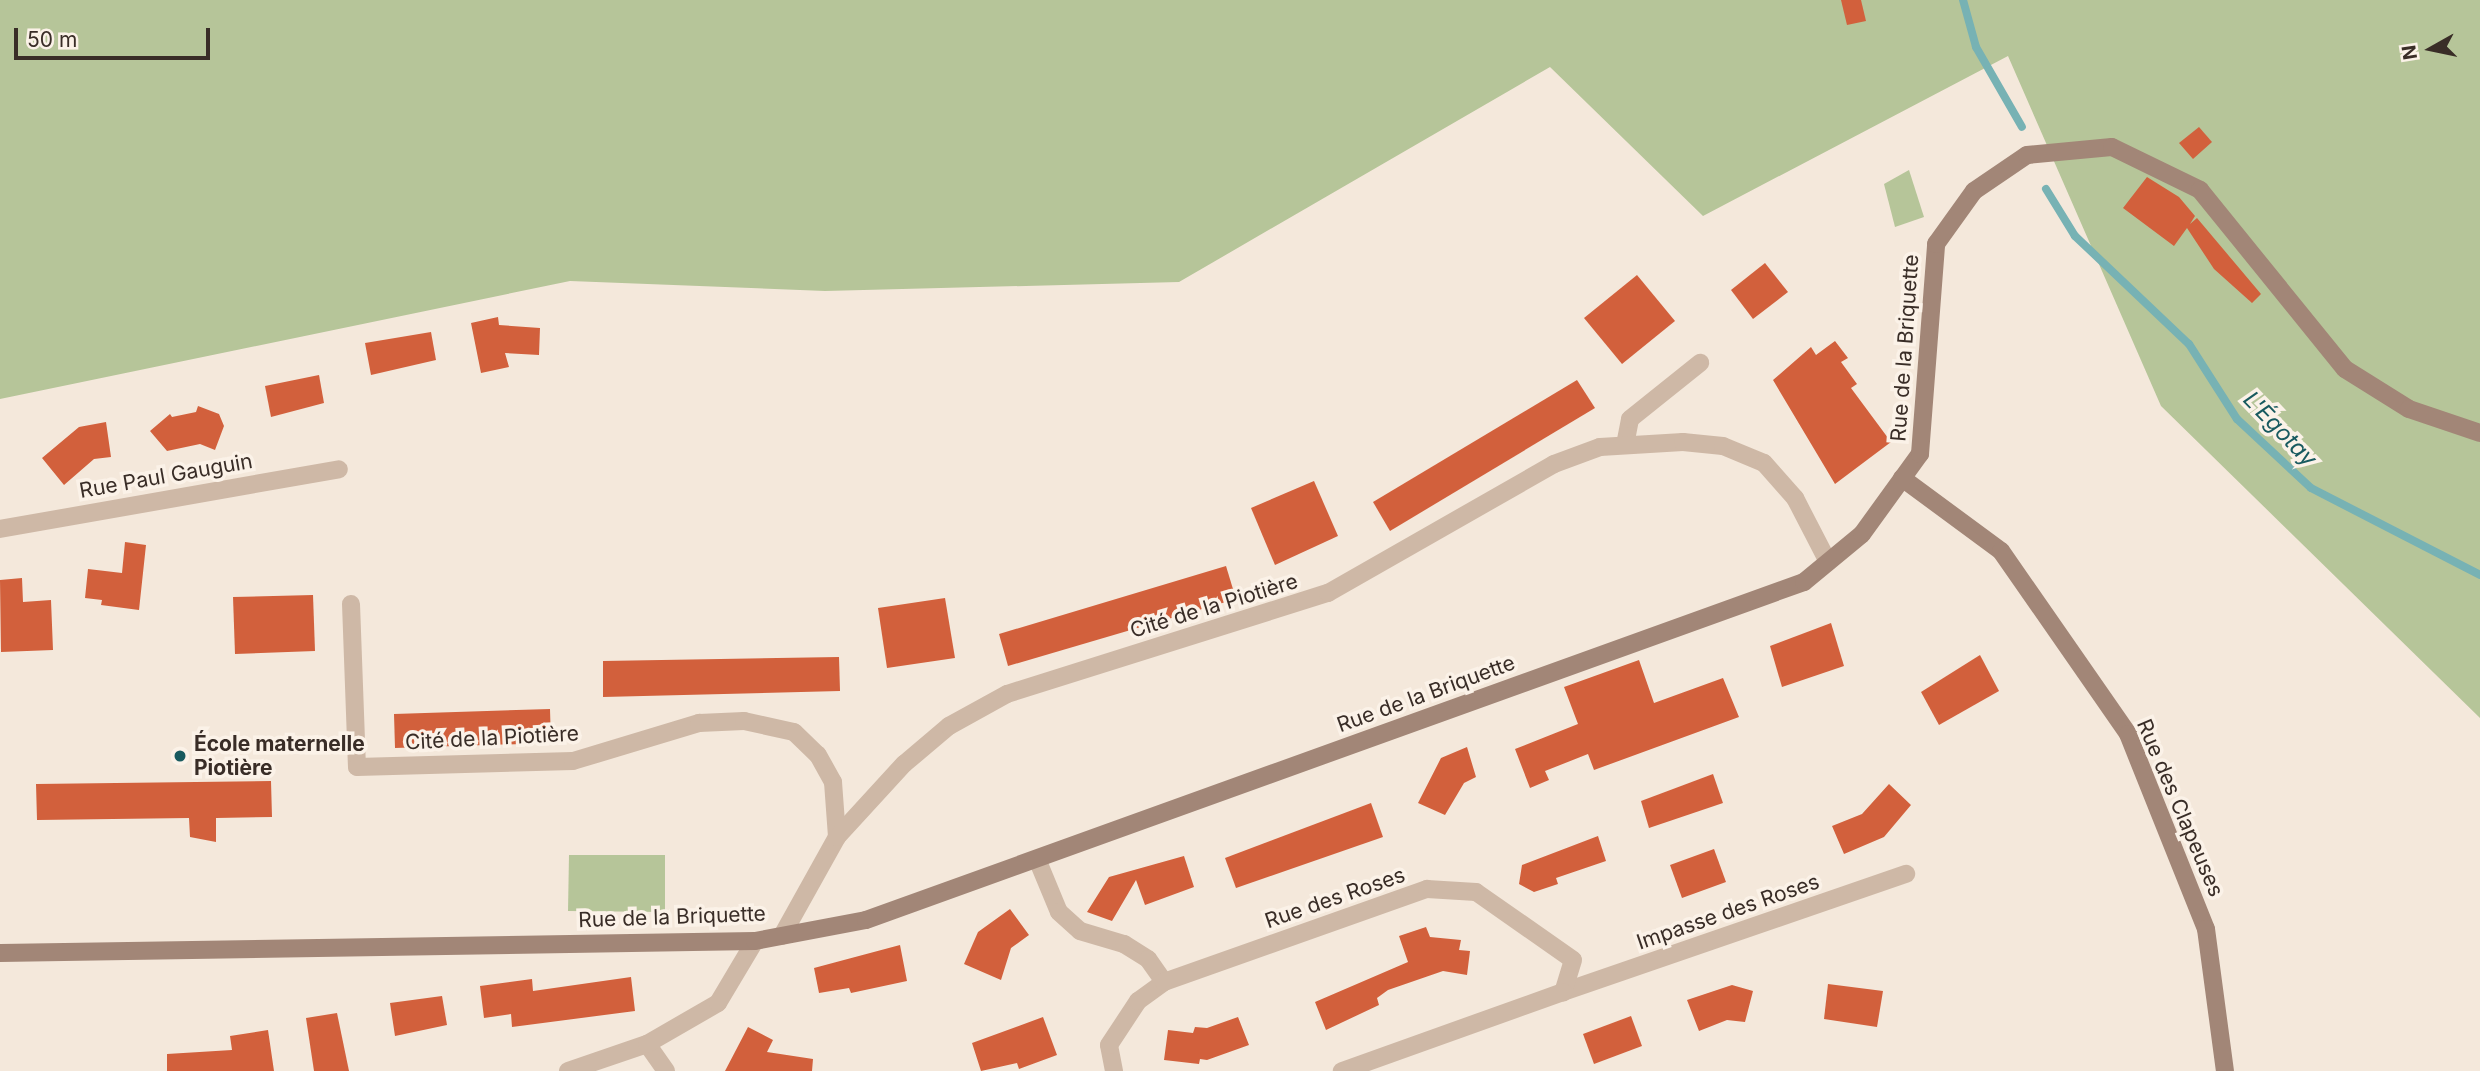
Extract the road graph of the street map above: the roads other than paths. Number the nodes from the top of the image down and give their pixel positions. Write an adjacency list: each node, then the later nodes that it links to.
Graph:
1 (1700, 363): 3 (street)
2 (2480, 433): 5 (main road, Rue de la Briquette)
3 (1625, 445): 7 (street, Cité de la Piotière); 9 (street, Cité de la Piotière)
4 (340, 469): 6 (street, Rue Paul Gauguin)
5 (1902, 478): 7 (main road, Rue de la Briquette); 22 (main road, Rue des Clapeuses)
6 (0, 529)
7 (1828, 562): 10 (main road, Rue de la Briquette)
8 (351, 604): 9 (street, Cité de la Piotière)
9 (837, 837): 12 (street, Cité de la Piotière)
10 (1037, 859): 12 (main road, Rue de la Briquette); 15 (street)
11 (1906, 874): 16 (street, Impasse des Roses)
12 (782, 936): 13 (main road, Rue de la Briquette)
13 (755, 940): 14 (main road, Rue de la Briquette); 17 (street)
14 (0, 953)
15 (1164, 982): 16 (street, Rue des Roses); 20 (street, Rue des Roses)
16 (1563, 992): 21 (street)
17 (648, 1044): 18 (street); 19 (street)
18 (568, 1071)
19 (666, 1071)
20 (1114, 1071)
21 (1342, 1071)
22 (2225, 1071)

